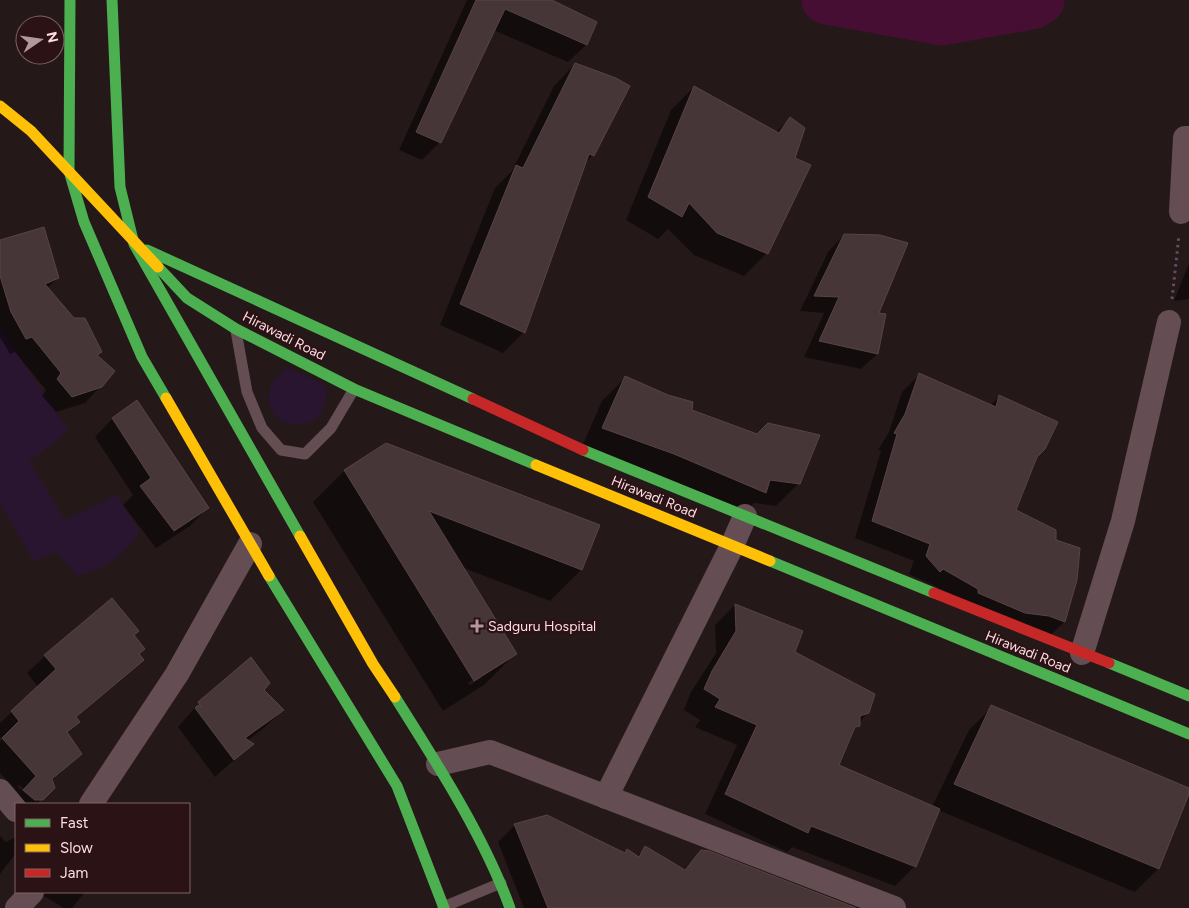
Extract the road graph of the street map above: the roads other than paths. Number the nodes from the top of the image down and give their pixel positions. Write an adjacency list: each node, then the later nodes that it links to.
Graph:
1 (70, 0): 5 (street)
2 (112, 0): 7 (street)
3 (0, 106): 5 (street)
4 (1189, 138): 6 (street)
5 (69, 171): 7 (street); 12 (street)
6 (1181, 212)
7 (134, 244): 9 (street, Hirawadi Road); 11 (street); 17 (street)
8 (1169, 322): 14 (street)
9 (236, 329): 10 (street, Hirawadi Road); 10 (lane)
10 (354, 389): 13 (street, Hirawadi Road)
11 (745, 516): 13 (street); 14 (street)
12 (250, 544): 20 (street); 24 (street)
13 (732, 546): 16 (street, Hirawadi Road); 19 (street)
14 (1082, 653): 15 (street)
15 (1189, 696)
16 (1189, 734)
17 (438, 764): 19 (street); 22 (street)
18 (0, 791): 21 (street)
19 (606, 797): 25 (street)
20 (92, 803)
21 (15, 809)
22 (501, 882): 24 (lane); 27 (street)
23 (31, 893): 26 (street)
24 (443, 907)
25 (889, 907)
26 (17, 908)
27 (510, 908)

